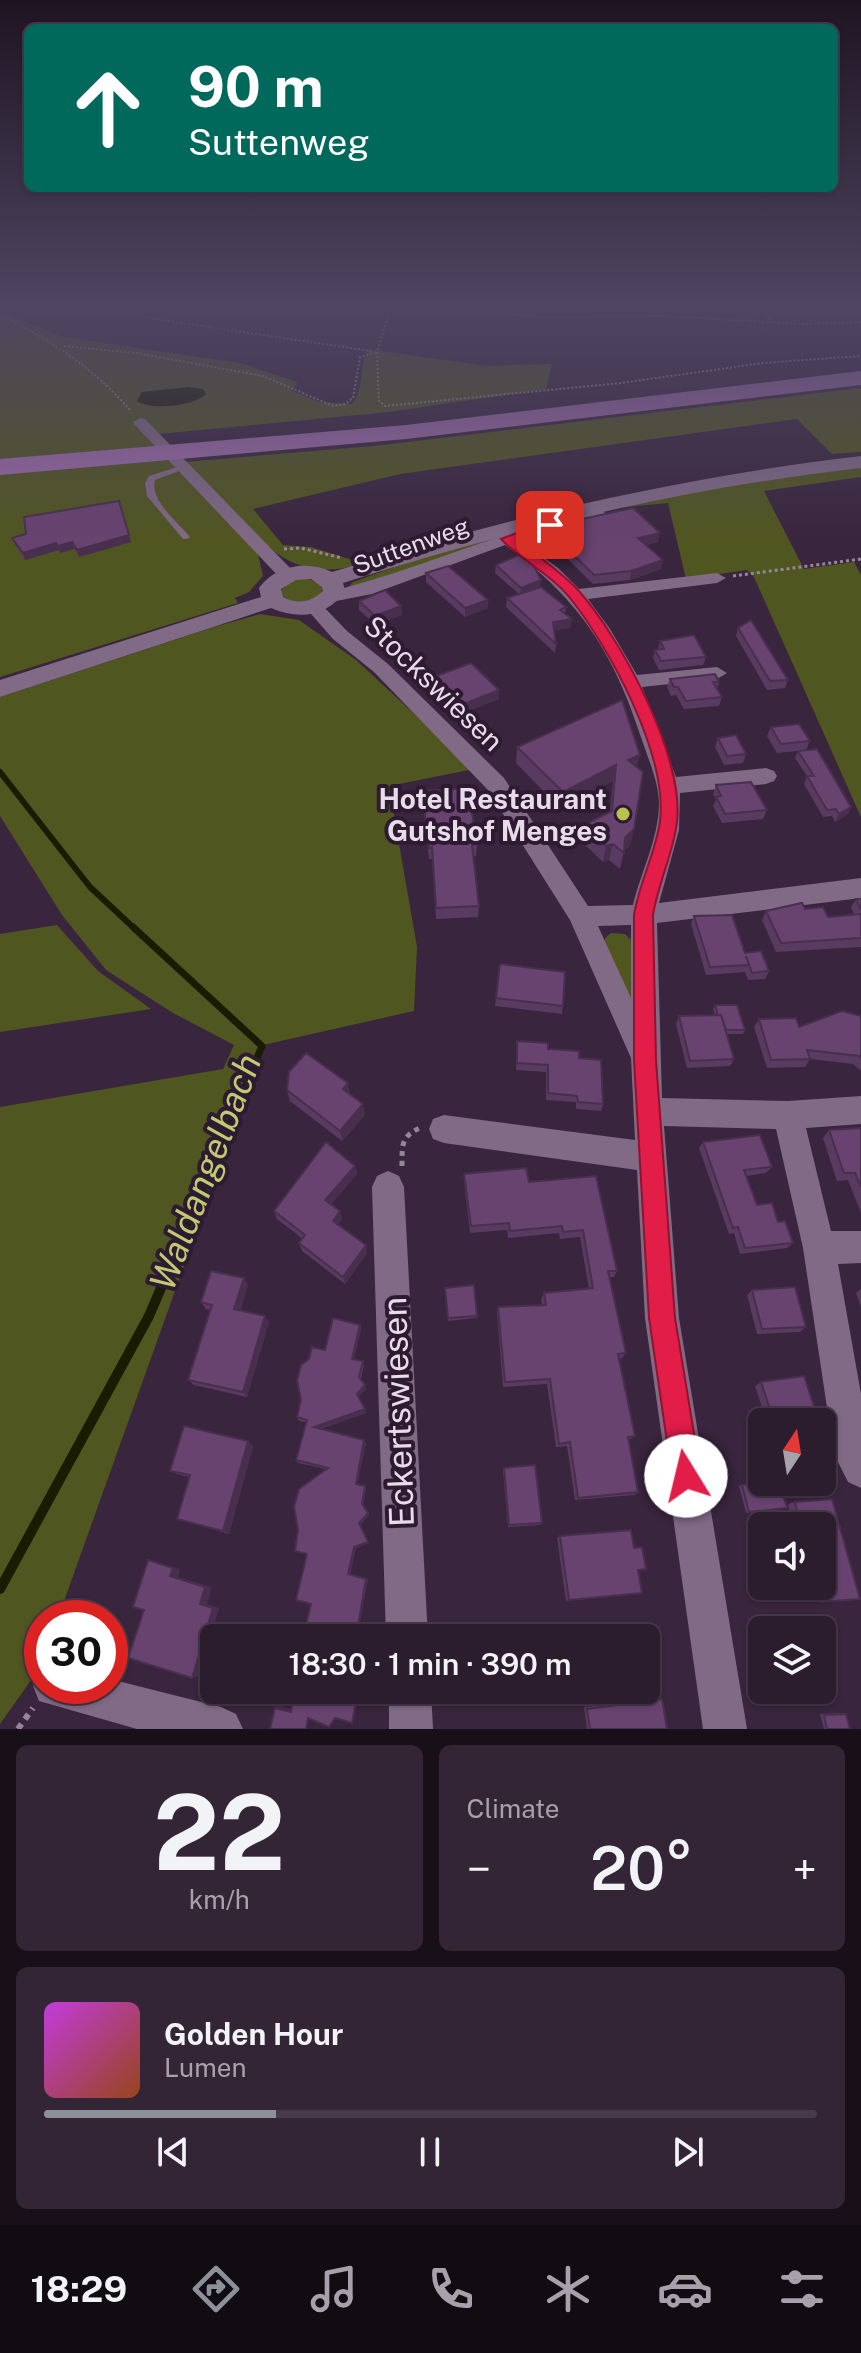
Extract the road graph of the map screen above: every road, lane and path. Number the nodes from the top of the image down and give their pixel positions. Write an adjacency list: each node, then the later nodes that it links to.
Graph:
1 (107, 385): 8 (path)
2 (283, 385): 3 (path)
3 (355, 385)
4 (378, 385): 5 (path)
5 (605, 385)
6 (702, 385): 9 (highway)
7 (804, 385): 9 (highway)
8 (140, 422): 9 (street)
9 (184, 454): 10 (highway); 12 (highway); 14 (lane); 17 (street)
10 (0, 455)
11 (861, 462): 21 (street)
12 (0, 467)
13 (626, 506): 15 (street, Suttenweg)
14 (186, 537)
15 (507, 539): 21 (street, Suttenweg); 22 (street, Suttenweg)
16 (315, 552): 17 (path)
17 (267, 555): 19 (street)
18 (861, 559): 20 (path)
19 (287, 575): 21 (street); 23 (street)
20 (717, 578): 22 (street)
21 (331, 595): 23 (street); 31 (street, Stockswiesen)
22 (575, 595): 25 (street, Suttenweg)
23 (273, 600): 26 (street)
24 (717, 673): 25 (street)
25 (632, 682): 28 (street, Suttenweg)
26 (0, 689)
27 (766, 776): 28 (street)
28 (668, 786): 30 (street, Suttenweg)
29 (861, 888): 30 (street)
30 (644, 915): 31 (street); 32 (street, Suttenweg)
31 (581, 916): 32 (street, Stockswiesen)
32 (645, 1060): 34 (street)
33 (861, 1110): 35 (street)
34 (650, 1112): 35 (street); 37 (street)
35 (788, 1115): 40 (street)
36 (444, 1129): 37 (street); 38 (path)
37 (653, 1157): 47 (street)
38 (388, 1187): 42 (street, Eckertswiesen)
39 (861, 1247): 40 (street)
40 (819, 1248): 41 (street)
41 (861, 1469)
42 (406, 1624)
43 (124, 1704): 45 (street)
44 (410, 1704): 46 (street)
45 (221, 1729)
46 (411, 1729)
47 (725, 1729)

